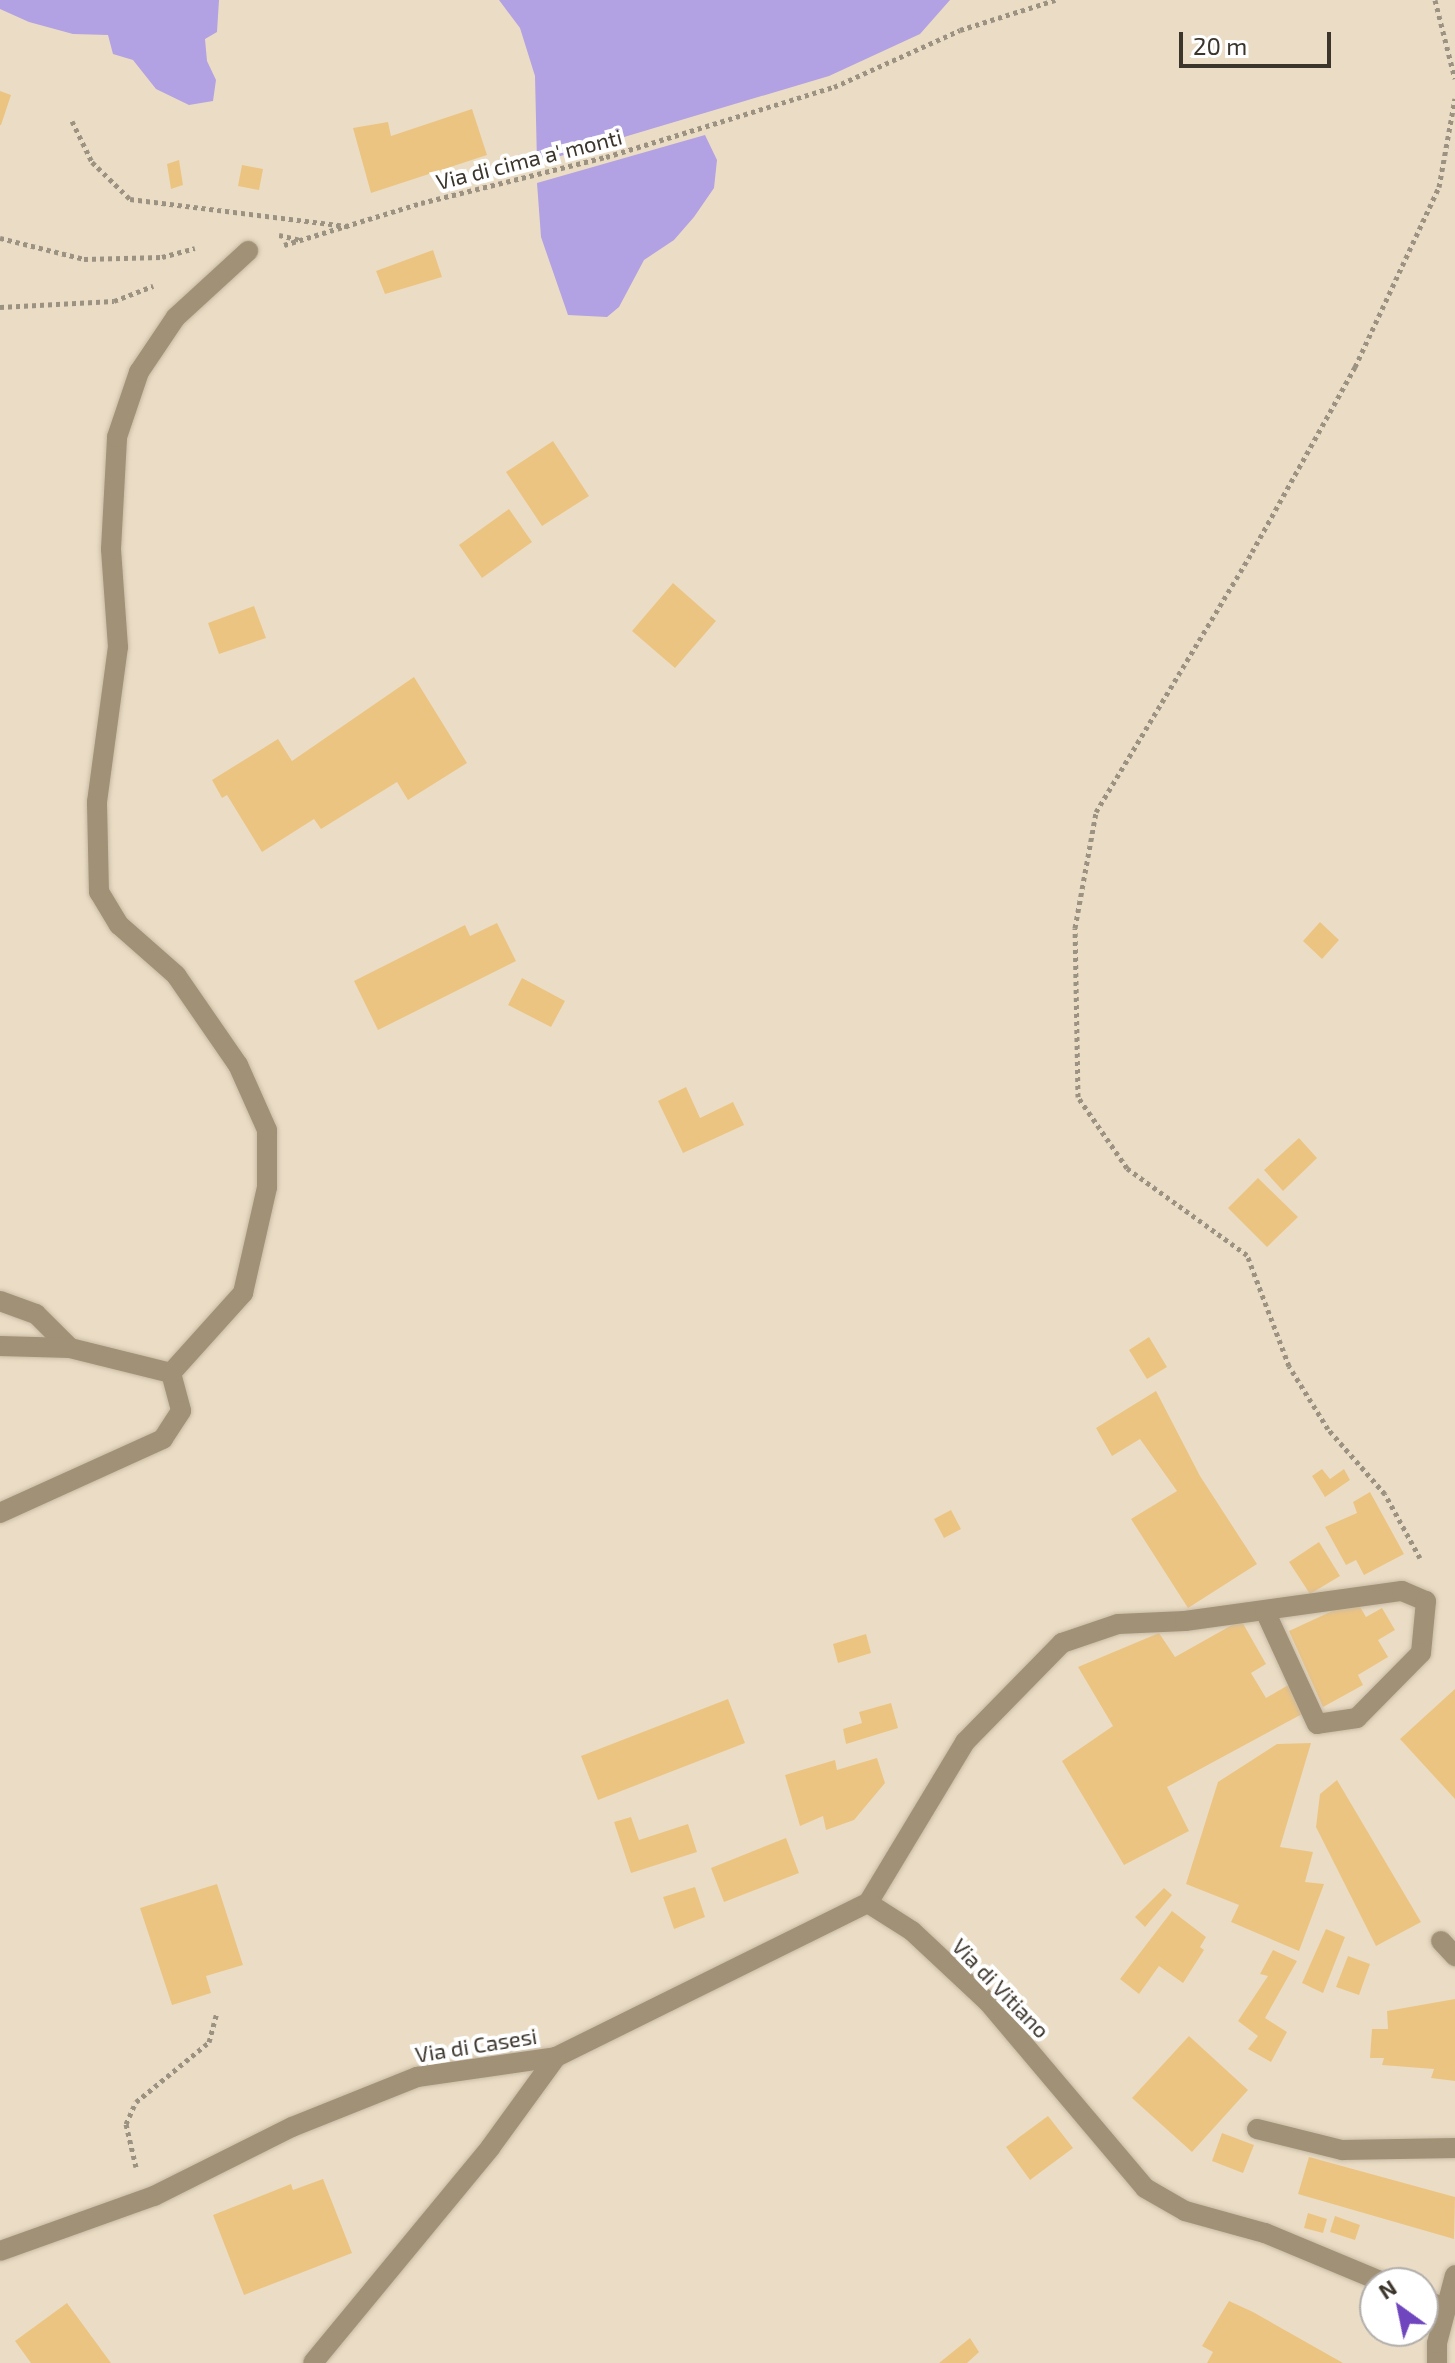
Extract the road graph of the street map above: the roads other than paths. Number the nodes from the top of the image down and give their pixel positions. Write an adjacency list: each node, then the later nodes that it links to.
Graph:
1 (248, 251): 5 (street)
2 (0, 1301): 4 (street)
3 (0, 1346): 4 (street)
4 (70, 1348): 5 (street)
5 (171, 1373): 6 (street)
6 (0, 1513)
7 (1265, 1611): 7 (street); 8 (street)
8 (868, 1903): 9 (street); 13 (street, Via di Vitiano)
9 (556, 2057): 12 (street, Via di Casesi); 17 (street, Via di Casesi)
10 (1257, 2129): 11 (street)
11 (1455, 2148)
12 (0, 2251)
13 (1359, 2272)
14 (1455, 2275): 16 (street)
15 (1439, 2306): 16 (street)
16 (1446, 2309): 18 (street)
17 (313, 2363)
18 (1437, 2363)

